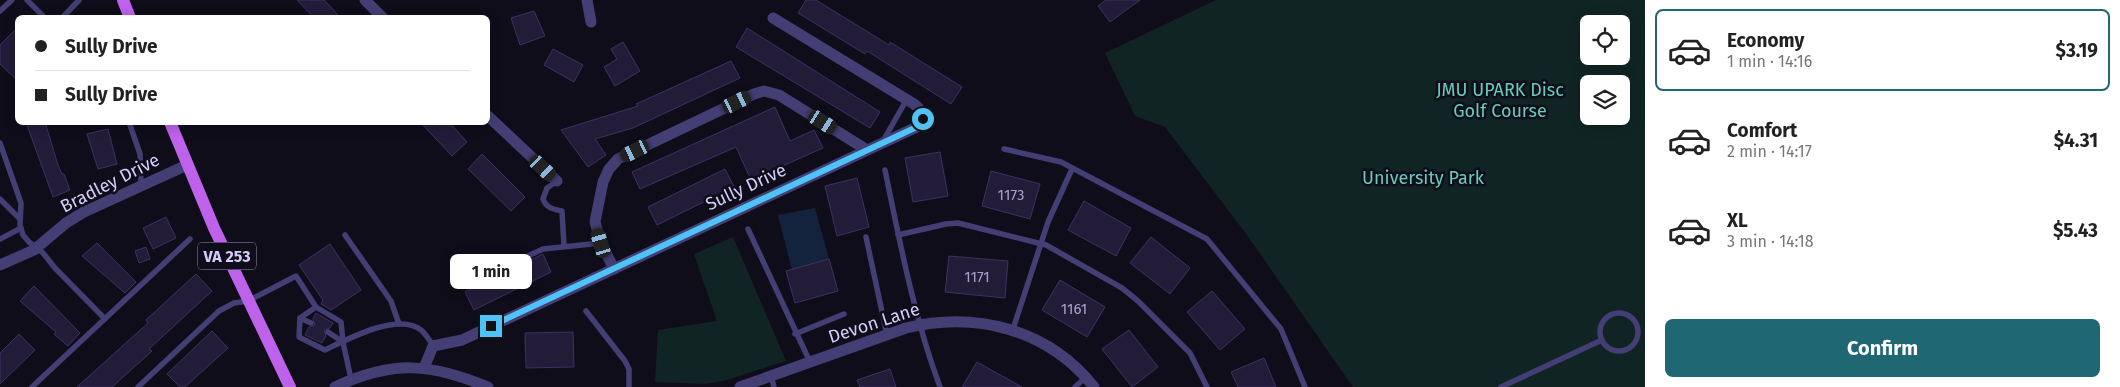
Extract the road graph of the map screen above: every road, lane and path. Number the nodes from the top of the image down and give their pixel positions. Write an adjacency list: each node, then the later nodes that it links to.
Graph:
1 (12, 0): 7 (lane)
2 (26, 0): 8 (lane)
3 (79, 0): 9 (lane)
4 (124, 0): 10 (main road)
5 (365, 0): 11 (street)
6 (587, 0): 13 (street)
7 (0, 11)
8 (42, 15)
9 (65, 15)
10 (129, 15)
11 (380, 15)
12 (773, 18): 14 (street, Sully Drive)
13 (590, 22)
14 (907, 99): 18 (lane); 18 (street, Sully Drive)
15 (490, 118): 25 (street)
16 (130, 125): 26 (lane)
17 (171, 125): 22 (main road, VA 253)
18 (882, 143): 21 (street, Sully Drive)
19 (0, 144): 28 (lane)
20 (1004, 149): 23 (lane)
21 (867, 150): 36 (street); 41 (street, Sully Drive)
22 (186, 165): 26 (street, Bradley Drive); 43 (main road, VA 253)
23 (1072, 169): 37 (lane); 75 (lane)
24 (885, 170): 32 (lane)
25 (557, 181): 38 (lane)
26 (141, 185): 39 (street, Bradley Drive)
27 (0, 199): 28 (lane)
28 (20, 219): 29 (lane)
29 (21, 228): 34 (lane); 39 (lane)
30 (748, 229): 54 (lane)
31 (345, 235): 50 (lane)
32 (898, 235): 37 (lane); 51 (lane)
33 (866, 236): 55 (lane)
34 (0, 239)
35 (190, 239): 48 (lane)
36 (601, 243): 38 (lane); 41 (street)
37 (1040, 244): 52 (lane); 74 (lane)
38 (564, 246): 42 (lane)
39 (36, 248): 40 (street, Bradley Drive); 48 (lane)
40 (0, 266)
41 (614, 269): 58 (street, Sully Drive)
42 (470, 282)
43 (248, 301): 44 (lane); 65 (lane); 66 (main road, VA 253)
44 (316, 306): 47 (lane); 57 (lane)
45 (586, 311): 69 (lane)
46 (844, 314): 54 (lane)
47 (300, 318): 49 (lane); 57 (lane)
48 (105, 319): 64 (lane)
49 (311, 323)
50 (399, 324): 57 (lane); 58 (lane)
51 (920, 325): 52 (street, Devon Lane); 55 (street, Devon Lane); 71 (lane)
52 (1013, 329): 61 (street, Devon Lane)
53 (328, 332): 57 (lane)
54 (795, 334): 59 (lane)
55 (888, 335): 59 (street, Devon Lane)
56 (1602, 340): 56 (lane); 76 (lane)
57 (343, 342): 62 (lane)
58 (433, 346): 60 (street)
59 (810, 362): 63 (street, Devon Lane)
60 (424, 368): 62 (street); 68 (street)
61 (1086, 378): 72 (lane); 73 (street, Devon Lane)
62 (352, 379): 67 (street)
63 (773, 382): 70 (street, Devon Lane)
64 (32, 387)
65 (138, 387)
66 (290, 387)
67 (334, 387)
68 (488, 387)
69 (628, 387)
70 (740, 387)
71 (940, 387)
72 (1075, 387)
73 (1094, 387)
74 (1207, 387)
75 (1305, 387)
76 (1501, 387)

